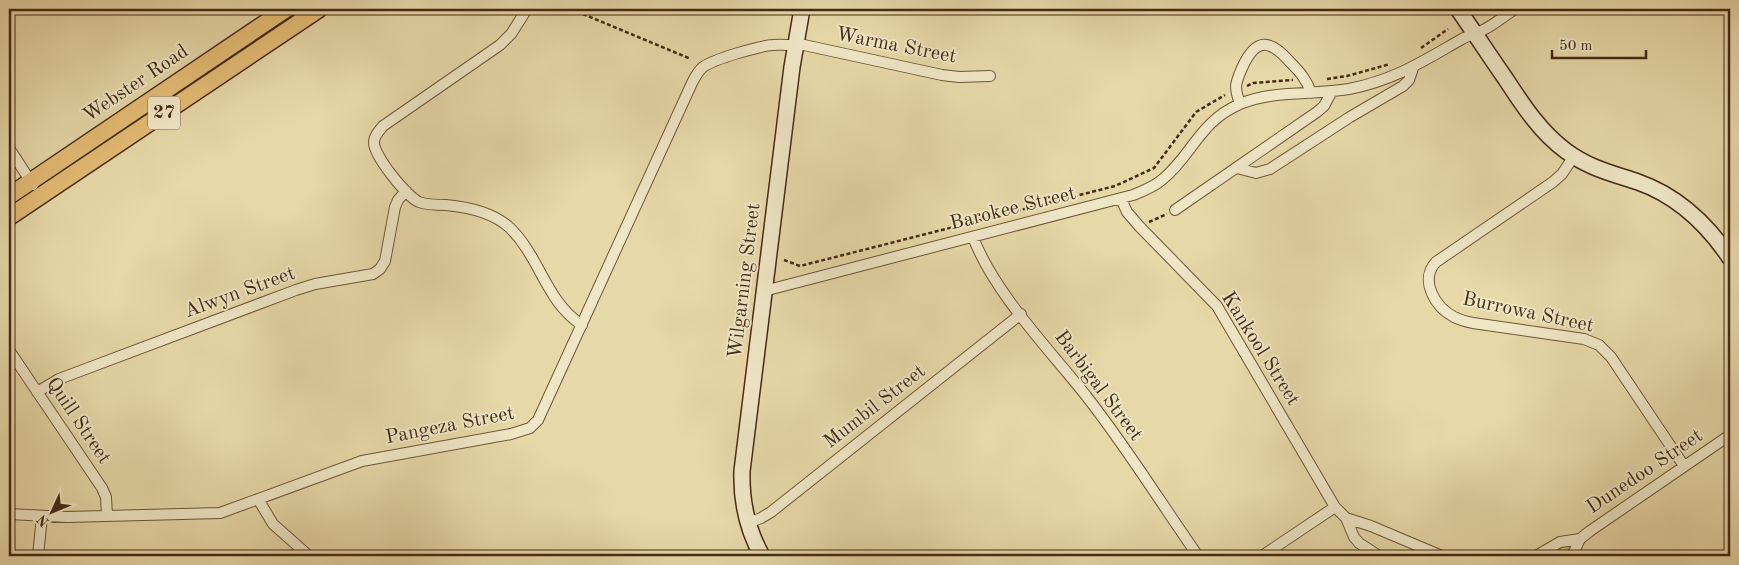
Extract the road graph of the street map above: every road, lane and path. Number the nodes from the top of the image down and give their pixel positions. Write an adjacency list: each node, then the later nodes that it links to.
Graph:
1 (286, 9): 26 (main road, Webster Road / 27)
2 (319, 9): 29 (main road, Webster Road / 27)
3 (527, 9): 27 (street)
4 (572, 9): 12 (path)
5 (802, 9): 10 (street, Wilgarning Street)
6 (1458, 9): 9 (street)
7 (1514, 9): 9 (street, Barokee Street)
8 (1448, 29): 11 (path)
9 (1475, 34): 14 (street, Barokee Street); 24 (street)
10 (795, 46): 15 (street, Warma Street); 37 (street, Wilgarning Street); 39 (street, Pangeza Street)
11 (1418, 50)
12 (691, 60)
13 (1396, 63): 17 (path)
14 (1413, 68): 19 (street, Barokee Street); 25 (street, Barokee Street)
15 (990, 76)
16 (1299, 80): 18 (path)
17 (1322, 80)
18 (1241, 88)
19 (1332, 91): 20 (street, Barokee Street); 25 (street)
20 (1311, 93): 22 (street, Barokee Street); 22 (street)
21 (1225, 95): 36 (path)
22 (1240, 104): 30 (street, Barokee Street)
23 (9, 148): 26 (street)
24 (1574, 156): 35 (street); 43 (street, Burrowa Street)
25 (1237, 168): 31 (street)
26 (30, 181): 28 (main road, Webster Road / 27); 29 (street)
27 (406, 191): 39 (street); 41 (street, Alwyn Street)
28 (9, 196)
29 (40, 196): 32 (main road, Webster Road / 27)
30 (1121, 199): 33 (street, Kankool Street); 34 (street, Barokee Street)
31 (1175, 210): 33 (path)
32 (9, 217)
33 (1139, 226): 45 (street, Kankool Street)
34 (974, 237): 37 (street, Barokee Street); 38 (street, Barbigal Street)
35 (1730, 258)
36 (784, 260)
37 (764, 291): 50 (street, Wilgarning Street)
38 (1021, 314): 50 (street, Mumbil Street); 52 (street, Barbigal Street)
39 (582, 325): 44 (street, Pangeza Street)
40 (9, 350): 41 (street, Quill Street)
41 (37, 392): 48 (street, Quill Street)
42 (1730, 435): 43 (street, Dunedoo Street)
43 (1684, 466): 51 (street, Dunedoo Street)
44 (258, 499): 48 (street, Pangeza Street); 55 (street)
45 (1335, 507): 49 (street); 57 (street)
46 (9, 514): 47 (street, Pangeza Street)
47 (42, 516): 48 (street, Pangeza Street); 54 (street)
48 (107, 516)
49 (1346, 518): 58 (street); 59 (street)
50 (748, 523): 56 (street, Wilgarning Street)
51 (1580, 538): 53 (street, Dunedoo Street); 60 (street, Dunedoo Street)
52 (1192, 554)
53 (1574, 555)
54 (38, 556)
55 (309, 556)
56 (762, 556)
57 (1262, 556)
58 (1379, 556)
59 (1442, 556)
60 (1536, 556)

